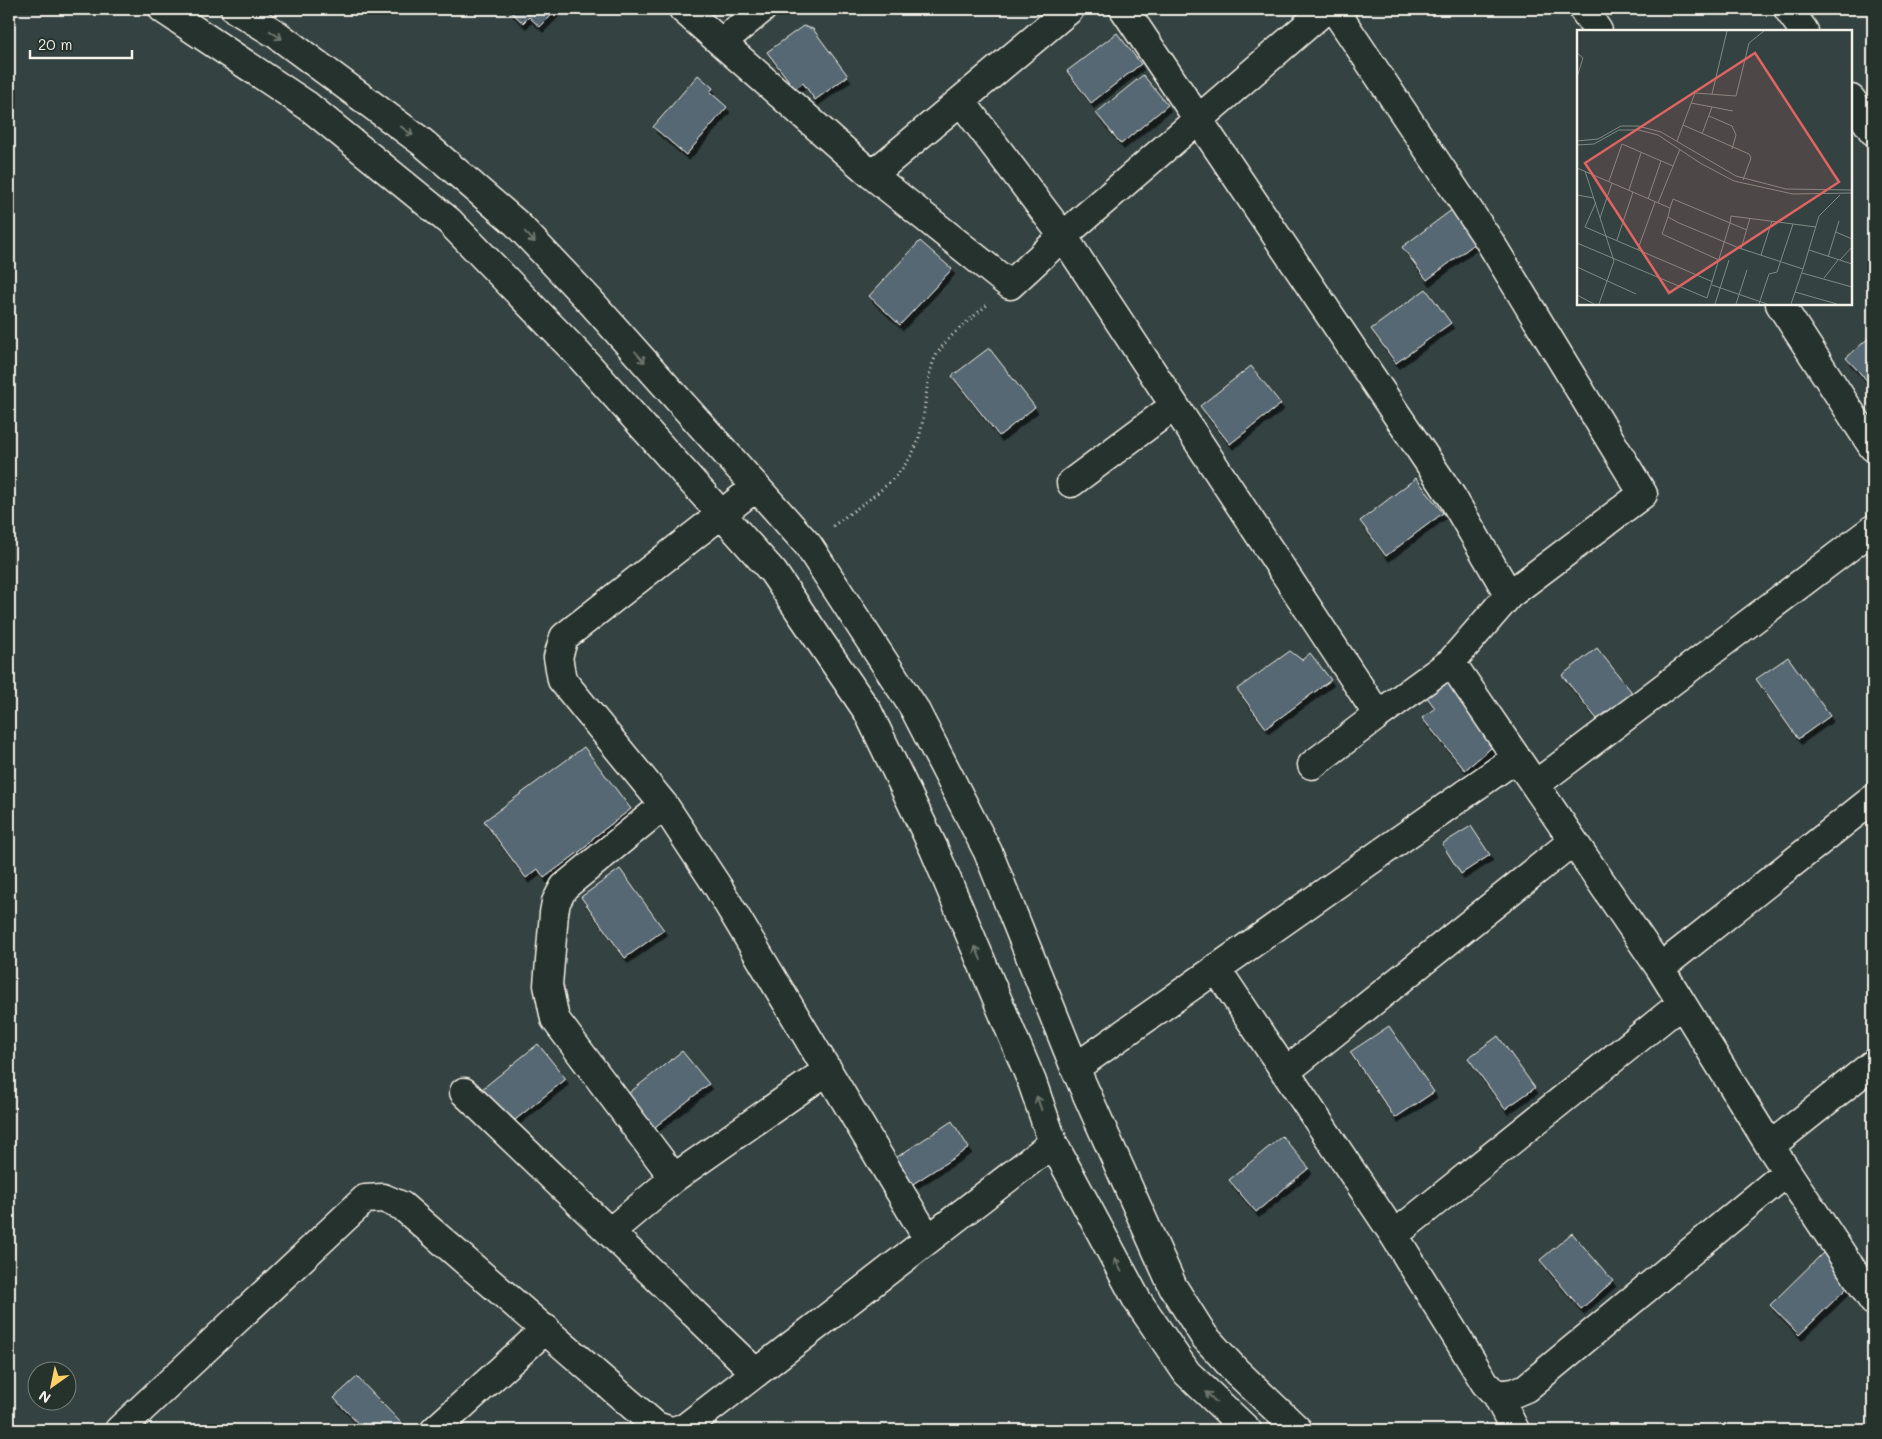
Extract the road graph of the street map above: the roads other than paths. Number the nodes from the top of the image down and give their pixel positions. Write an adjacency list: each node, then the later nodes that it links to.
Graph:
1 (163, 9): 25 (street)
2 (235, 9): 24 (street, one-way to 24)
3 (684, 9): 13 (street)
4 (762, 9): 13 (street)
5 (1070, 9): 15 (street)
6 (1124, 9): 16 (street)
7 (1326, 9): 16 (street)
8 (1334, 9): 27 (street)
9 (1583, 9): 11 (street)
10 (1788, 9): 12 (street)
11 (1597, 30)
12 (1803, 30)
13 (722, 42): 18 (street)
14 (1852, 100): 17 (street)
15 (961, 101): 18 (street); 19 (street)
16 (1198, 120): 19 (street); 27 (street)
17 (1873, 131)
18 (872, 175): 19 (street)
19 (1063, 236): 21 (street)
20 (1781, 305): 22 (street)
21 (1174, 406): 23 (street); 29 (street)
22 (1873, 447)
23 (1070, 483)
24 (756, 487): 25 (street); 40 (street)
25 (722, 514): 34 (street); 44 (street, one-way to 25)
26 (1873, 529): 32 (street)
27 (1509, 595): 28 (street)
28 (1450, 662): 29 (street); 30 (street)
29 (1378, 715): 31 (street)
30 (1516, 758): 32 (street); 36 (street)
31 (1312, 765)
32 (1535, 785): 35 (street)
33 (1873, 799): 37 (street)
34 (664, 805): 41 (street); 47 (street)
35 (1573, 841): 37 (street); 42 (street)
36 (1216, 968): 40 (street); 42 (street)
37 (1660, 968): 38 (street)
38 (1681, 1004): 45 (street); 49 (street)
39 (1873, 1064): 45 (street)
40 (1075, 1068): 60 (street)
41 (828, 1070): 47 (street); 50 (street)
42 (1285, 1072): 49 (street)
43 (464, 1092): 48 (street)
44 (1053, 1143): 50 (street); 59 (street, one-way to 44)
45 (1770, 1146): 46 (street)
46 (1787, 1172): 51 (street); 54 (street)
47 (674, 1178): 48 (street)
48 (610, 1232): 53 (street)
49 (1394, 1235): 54 (street)
50 (928, 1239): 53 (street)
51 (1873, 1301)
52 (546, 1329): 55 (street); 56 (street); 57 (street)
53 (756, 1373): 58 (street)
54 (1497, 1395): 61 (street)
55 (119, 1430)
56 (435, 1430)
57 (668, 1430)
58 (676, 1430)
59 (1247, 1430)
60 (1298, 1430)
61 (1515, 1430)

